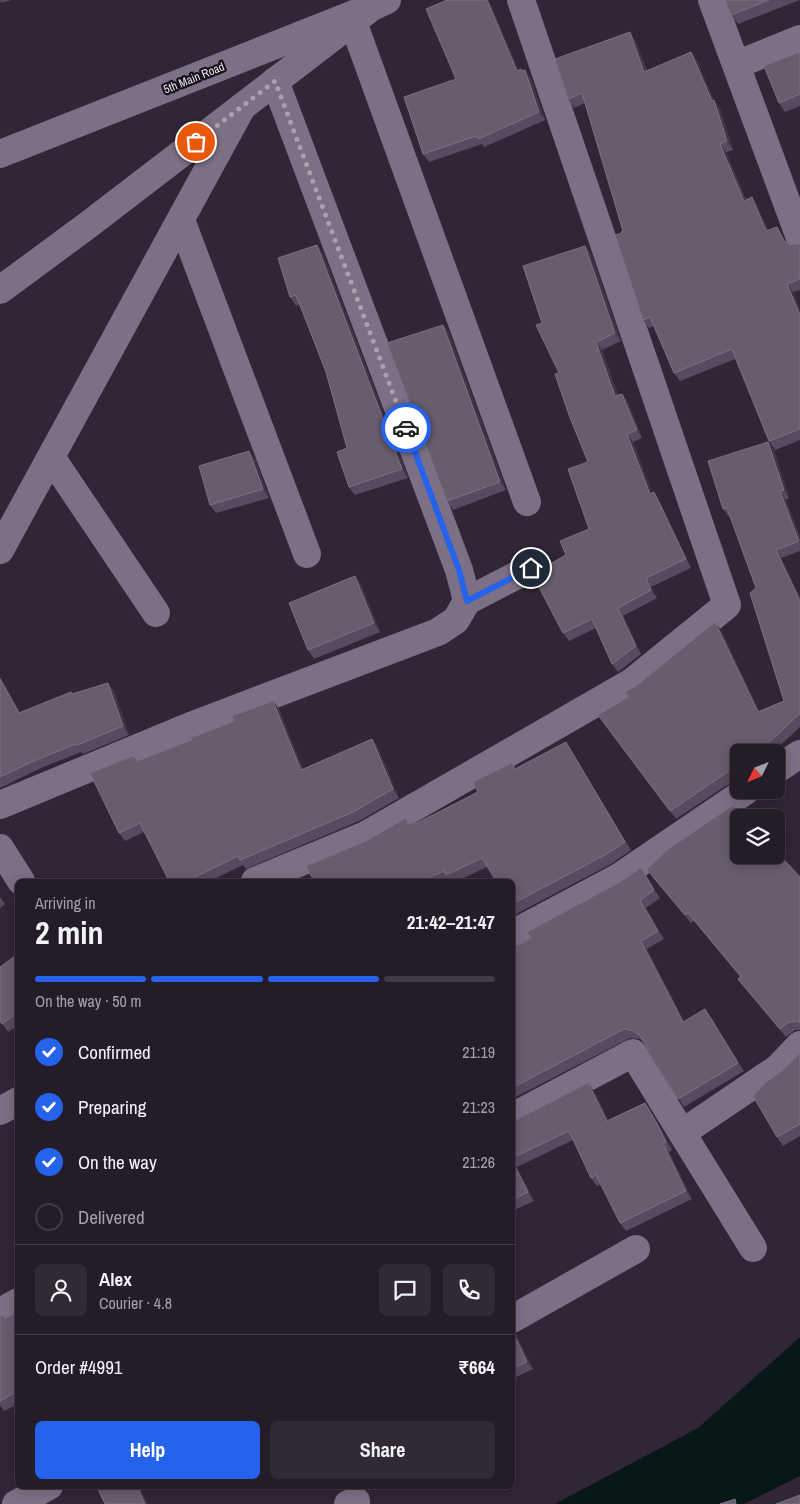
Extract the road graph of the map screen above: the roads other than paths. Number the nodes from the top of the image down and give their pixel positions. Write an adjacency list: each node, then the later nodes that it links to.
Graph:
1 (521, 0): 26 (street)
2 (712, 0): 5 (street)
3 (370, 10): 6 (street); 8 (street, 5th Main Road); 14 (street)
4 (800, 38): 5 (street)
5 (736, 65): 9 (street)
6 (275, 81): 7 (street); 18 (street)
7 (242, 107): 10 (street); 12 (street)
8 (0, 154)
9 (794, 206): 11 (street)
10 (181, 220): 13 (street); 16 (street)
11 (800, 238)
12 (0, 290)
13 (51, 457): 15 (street); 19 (street)
14 (527, 502)
15 (0, 550)
16 (307, 554)
17 (531, 568): 18 (street)
18 (467, 601): 23 (street)
19 (156, 613)
20 (800, 754): 21 (street)
21 (785, 764)
22 (734, 799): 27 (street)
23 (0, 805)
24 (0, 848): 25 (street)
25 (20, 879)
26 (260, 879)
27 (515, 932)
28 (800, 1044): 32 (street)
29 (15, 1103): 30 (street)
30 (0, 1111)
31 (515, 1115): 32 (street)
32 (682, 1133): 33 (street)
33 (753, 1248)
34 (636, 1249): 37 (street)
35 (15, 1304): 36 (street)
36 (0, 1312)
37 (515, 1317)
38 (44, 1489): 39 (street)
39 (16, 1504)

